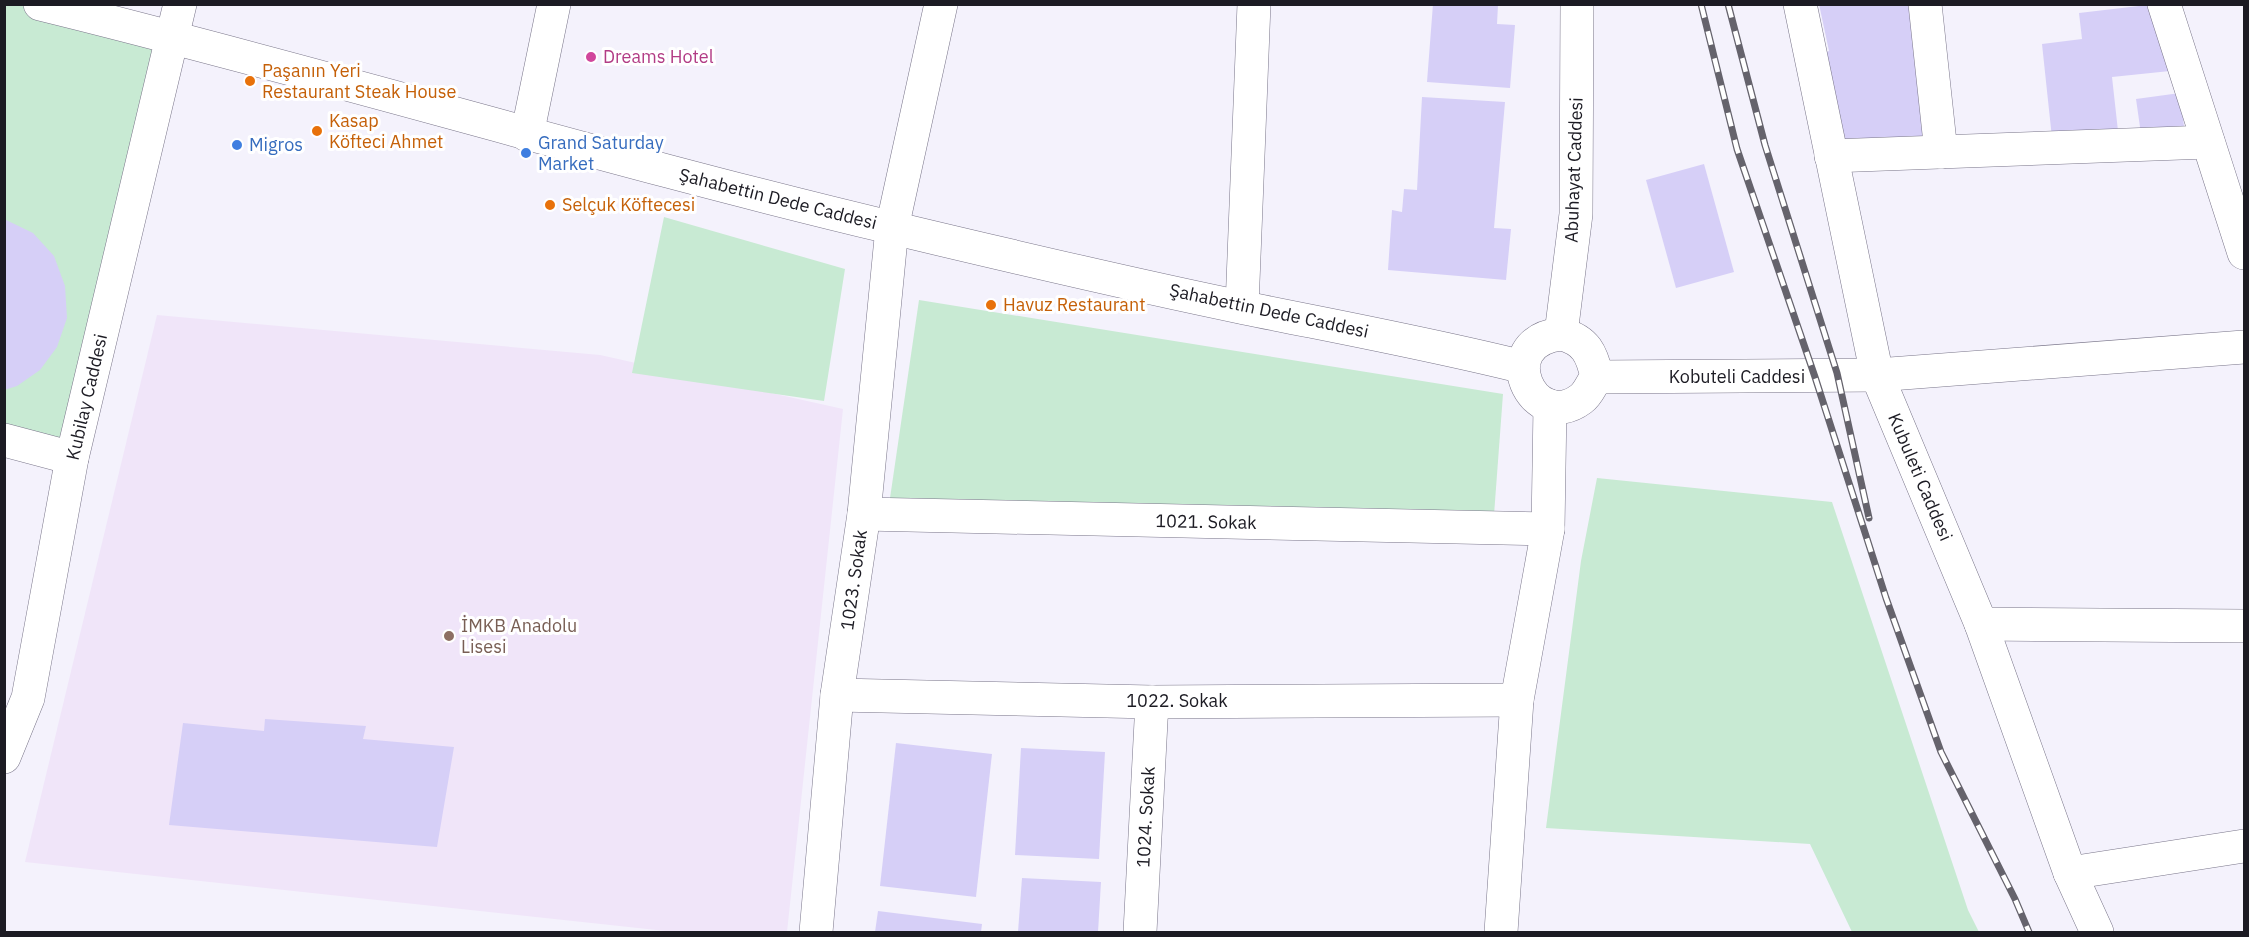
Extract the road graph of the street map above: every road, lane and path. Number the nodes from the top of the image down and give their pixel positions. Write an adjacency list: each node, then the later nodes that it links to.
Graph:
1 (40, 4): 10 (street, Şahabettin Dede Caddesi)
2 (180, 4): 10 (street, Kubilay Caddesi)
3 (554, 4): 11 (street)
4 (941, 4): 15 (street, 1023. Sokak)
5 (1254, 4): 17 (street)
6 (1577, 4): 18 (street, Abuhayat Caddesi)
7 (1800, 4): 14 (street, Kubuleti Caddesi)
8 (1924, 4): 13 (street)
9 (2164, 4): 12 (street)
10 (171, 36): 11 (street, Şahabettin Dede Caddesi); 25 (street, Kubilay Caddesi)
11 (527, 135): 15 (street, Şahabettin Dede Caddesi)
12 (2208, 142): 13 (street); 16 (street)
13 (1941, 152): 14 (street)
14 (1832, 156): 21 (street, Kubuleti Caddesi)
15 (892, 228): 17 (street, Şahabettin Dede Caddesi); 26 (street, 1023. Sokak)
16 (2244, 253)
17 (1242, 307): 20 (street, Şahabettin Dede Caddesi)
18 (1561, 334): 20 (street); 22 (street)
19 (2244, 347): 21 (street, Kobuteli Caddesi)
20 (1523, 367): 23 (street)
21 (1877, 375): 22 (street, Kobuteli Caddesi); 28 (street, Kubuleti Caddesi)
22 (1597, 377): 23 (street)
23 (1550, 406): 27 (street)
24 (4, 440): 25 (street)
25 (72, 458): 33 (street, Kubilay Caddesi)
26 (864, 514): 27 (street, 1021. Sokak); 30 (street, 1023. Sokak)
27 (1548, 529): 31 (street)
28 (1981, 624): 29 (street); 35 (street, Kubuleti Caddesi)
29 (2244, 626)
30 (837, 695): 32 (street, 1022. Sokak); 36 (street, 1023. Sokak)
31 (1517, 700): 32 (street, 1022. Sokak); 38 (street)
32 (1152, 702): 37 (street, 1024. Sokak)
33 (4, 757)
34 (2244, 846): 35 (street)
35 (2070, 873): 39 (street, Kubuleti Caddesi)
36 (816, 933)
37 (1140, 933)
38 (1501, 933)
39 (2097, 933)

